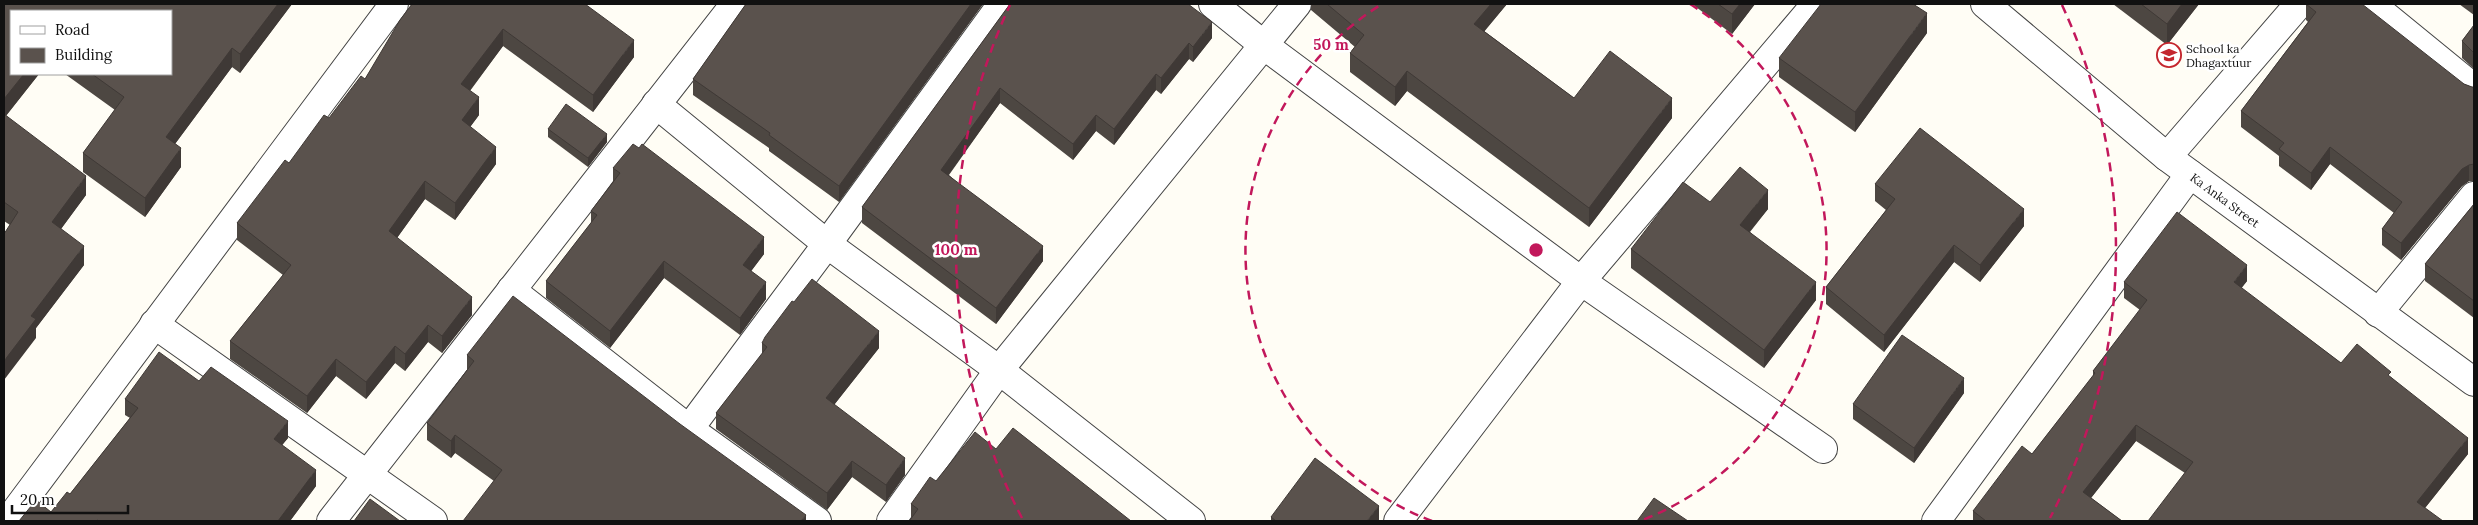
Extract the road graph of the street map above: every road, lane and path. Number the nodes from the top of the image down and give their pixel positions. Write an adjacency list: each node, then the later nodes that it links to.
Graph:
1 (394, 4): 20 (street)
2 (735, 4): 12 (street)
3 (1002, 4): 16 (street)
4 (1214, 4): 10 (street)
5 (1297, 4): 10 (street)
6 (1816, 4): 17 (street)
7 (1985, 4): 13 (street, Ka Anka Street)
8 (2300, 4): 13 (street)
9 (2371, 4): 11 (street)
10 (1265, 46): 17 (street); 21 (street)
11 (2474, 88)
12 (656, 104): 16 (street); 18 (street)
13 (2167, 156): 14 (street, Ka Anka Street)
14 (2190, 174): 19 (street, Ka Anka Street); 33 (street)
15 (2474, 196): 19 (street)
16 (828, 244): 21 (street); 23 (street)
17 (1581, 281): 24 (street); 32 (street)
18 (511, 290): 23 (street); 25 (street)
19 (2378, 313): 22 (street, Ka Anka Street)
20 (154, 324): 25 (street); 26 (street)
21 (999, 370): 30 (street); 31 (street)
22 (2474, 382)
23 (689, 429): 29 (street)
24 (1823, 449)
25 (366, 474): 27 (street); 28 (street)
26 (8, 521)
27 (331, 521)
28 (433, 521)
29 (817, 521)
30 (891, 521)
31 (1192, 521)
32 (1398, 521)
33 (1936, 521)

